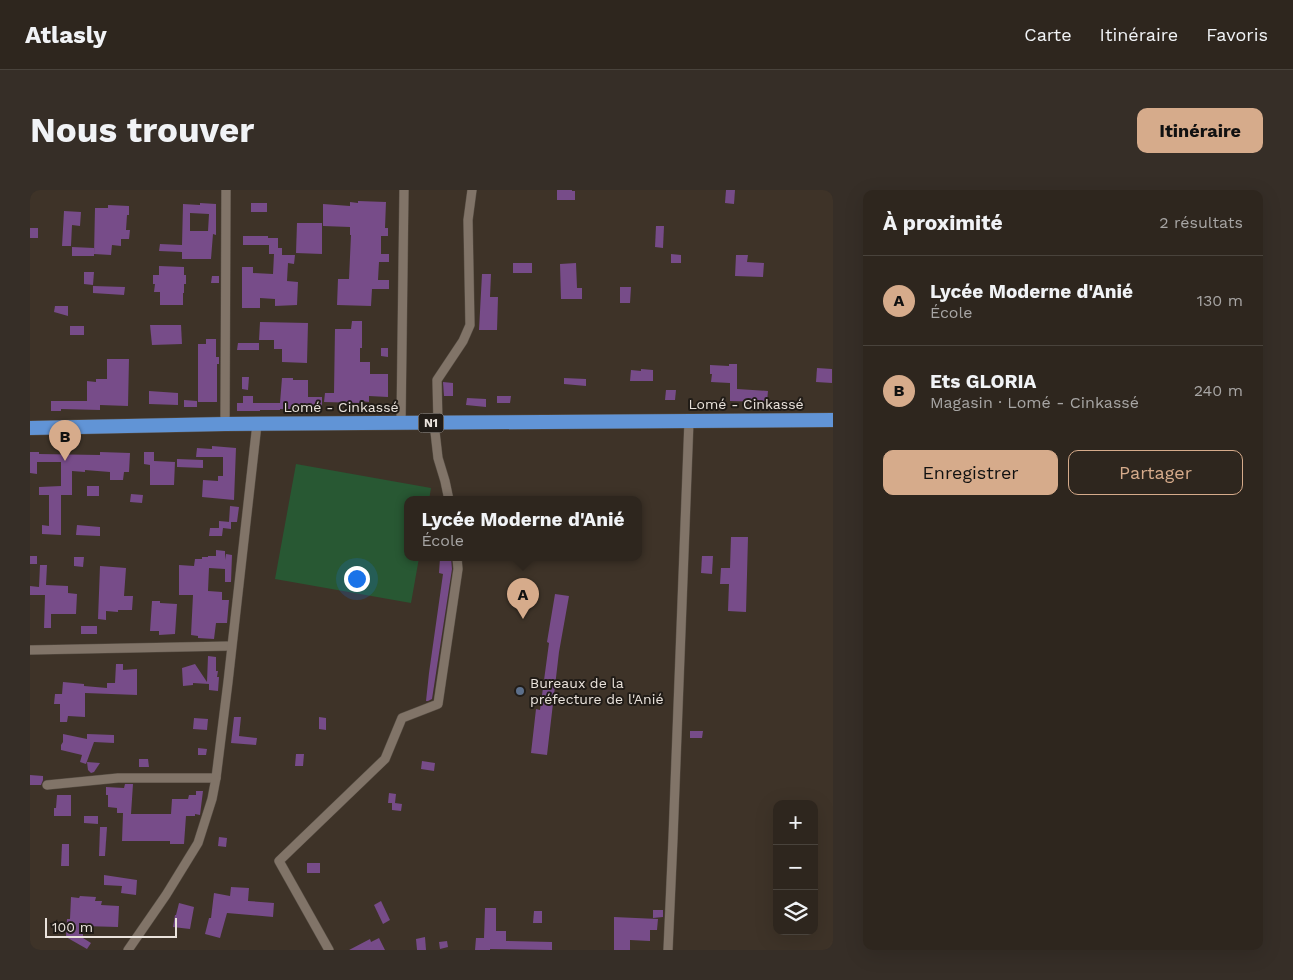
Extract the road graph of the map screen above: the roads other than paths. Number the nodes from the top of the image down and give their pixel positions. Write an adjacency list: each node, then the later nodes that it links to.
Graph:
1 (226, 190): 8 (street)
2 (404, 190): 6 (street)
3 (472, 190): 7 (street)
4 (833, 420): 5 (highway, Lomé - Cinkassé / N1)
5 (689, 421): 7 (highway, Lomé - Cinkassé / N1); 19 (street)
6 (401, 423): 7 (highway, Lomé - Cinkassé / N1); 9 (highway, Lomé - Cinkassé / N1)
7 (436, 423): 11 (street)
8 (225, 424): 9 (highway, Lomé - Cinkassé / N1); 10 (highway, Lomé - Cinkassé / N1)
9 (256, 424): 13 (street)
10 (30, 428)
11 (448, 496)
12 (457, 561): 18 (street)
13 (231, 646): 14 (street); 15 (street)
14 (30, 650)
15 (216, 778): 16 (street); 17 (street)
16 (48, 785)
17 (128, 950)
18 (329, 950)
19 (668, 950)

